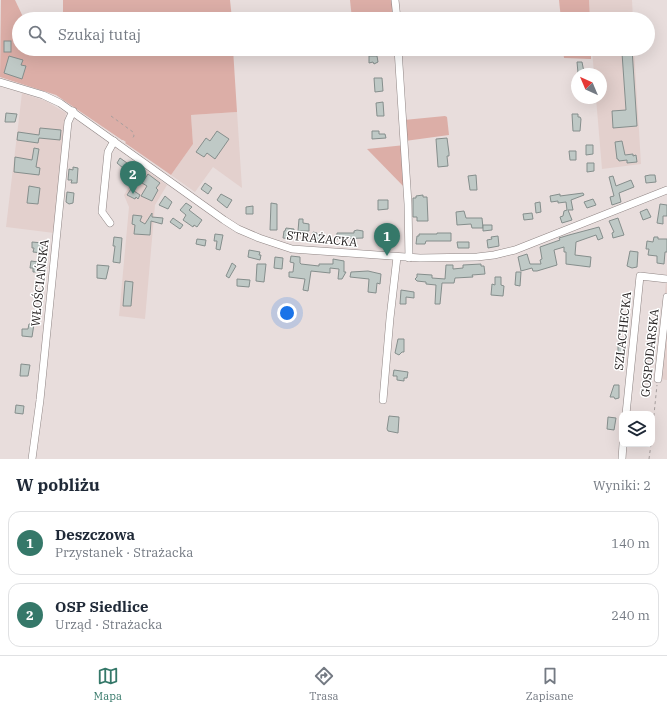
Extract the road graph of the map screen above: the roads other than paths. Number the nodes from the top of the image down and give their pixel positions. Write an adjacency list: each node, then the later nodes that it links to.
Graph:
1 (395, 0): 2 (street)
2 (396, 12)
3 (398, 56): 10 (street)
4 (0, 82): 5 (street, STRAŻACKA)
5 (72, 111): 6 (street, STRAŻACKA); 17 (street, WŁOŚCIAŃSKA)
6 (114, 141): 8 (street); 9 (street, STRAŻACKA)
7 (667, 190): 10 (street, STRAŻACKA)
8 (110, 223)
9 (397, 257): 10 (street, STRAŻACKA); 14 (street)
10 (409, 258)
11 (667, 279): 15 (street, SZLACHECKA)
12 (667, 298): 13 (street, GOSPODARSKA)
13 (658, 379)
14 (383, 400)
15 (626, 411)
16 (623, 447): 18 (street)
17 (32, 459)
18 (622, 459)

